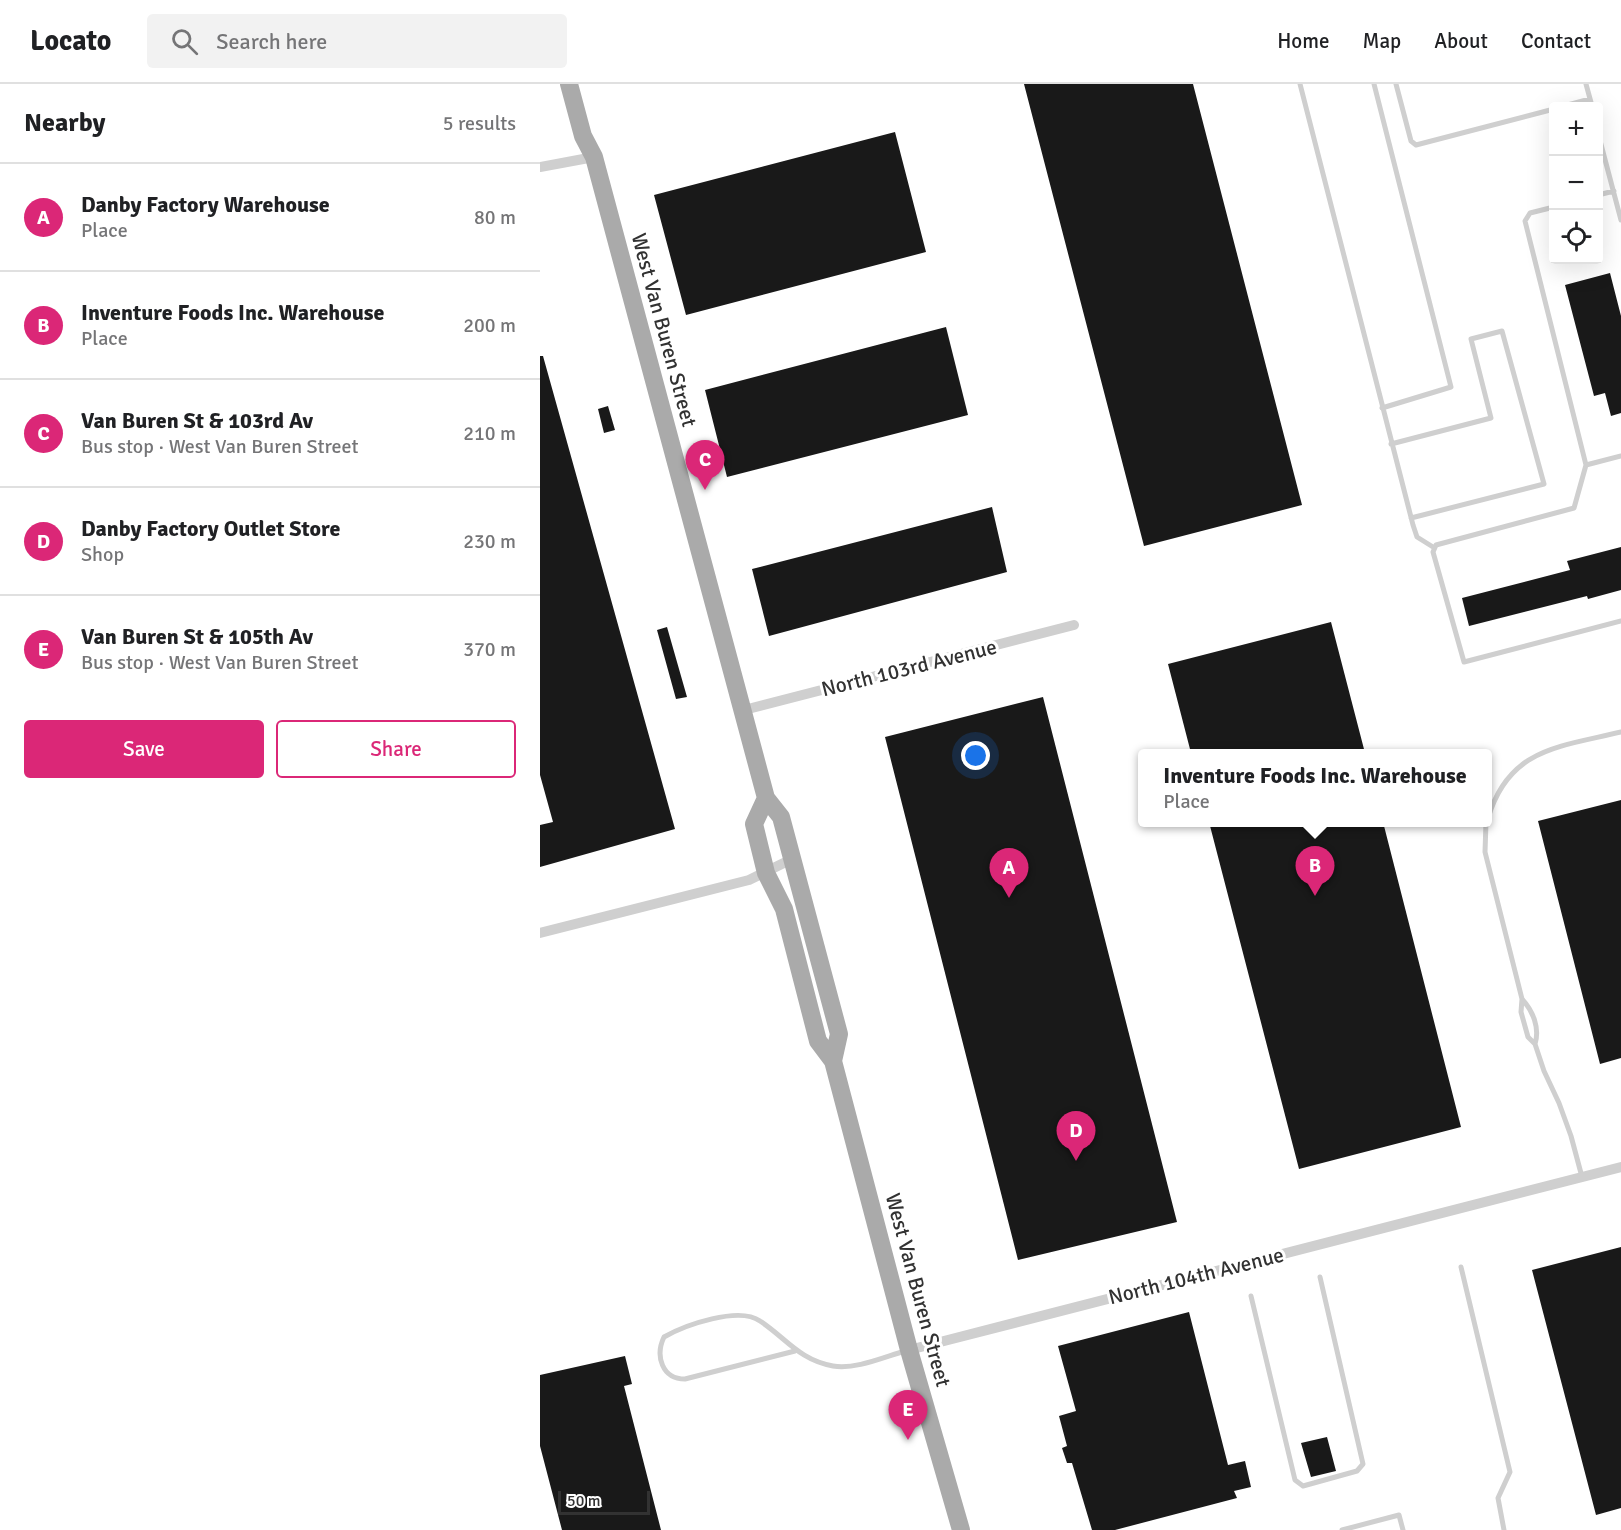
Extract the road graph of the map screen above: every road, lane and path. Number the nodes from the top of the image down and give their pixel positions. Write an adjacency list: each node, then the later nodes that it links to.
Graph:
1 (569, 84): 11 (main road, West Van Buren Street)
2 (1300, 84): 17 (lane)
3 (1374, 84): 17 (lane)
4 (1396, 84): 9 (lane)
5 (1586, 84): 6 (lane)
6 (1590, 99): 7 (lane); 8 (lane)
7 (1579, 102)
8 (1591, 102)
9 (1549, 110)
10 (1603, 148): 13 (lane)
11 (594, 157): 12 (street); 25 (main road, West Van Buren Street)
12 (540, 167)
13 (1614, 190): 14 (lane); 16 (lane)
14 (1603, 194)
15 (1549, 208): 20 (lane)
16 (1621, 220)
17 (1382, 408): 18 (lane)
18 (1391, 444): 21 (lane); 21 (lane)
19 (1621, 456): 20 (lane)
20 (1586, 465): 22 (lane)
21 (1411, 518): 22 (lane)
22 (1434, 547): 23 (lane)
23 (1621, 621)
24 (1074, 625): 25 (street, North 103rd Avenue)
25 (744, 710): 27 (main road, West Van Buren Street)
26 (1621, 732): 28 (lane)
27 (766, 798): 30 (main road, West Van Buren Street); 31 (main road, West Van Buren Street)
28 (1492, 803)
29 (1486, 827): 34 (lane)
30 (792, 859): 31 (street); 33 (main road, West Van Buren Street)
31 (766, 873): 32 (street); 33 (main road); 36 (main road, West Van Buren Street)
32 (540, 933)
33 (823, 974): 36 (main road, West Van Buren Street)
34 (1522, 999): 35 (lane); 35 (lane)
35 (1535, 1044): 38 (lane)
36 (833, 1061): 42 (main road, West Van Buren Street)
37 (1621, 1167): 38 (street, North 104th Avenue)
38 (1582, 1177): 42 (street, North 104th Avenue)
39 (1461, 1267): 47 (lane)
40 (1320, 1277): 41 (lane)
41 (1251, 1296)
42 (909, 1350): 43 (lane); 44 (main road, West Van Buren Street)
43 (795, 1351): 43 (lane)
44 (961, 1530)
45 (1342, 1530): 46 (lane)
46 (1403, 1530)
47 (1504, 1530)

